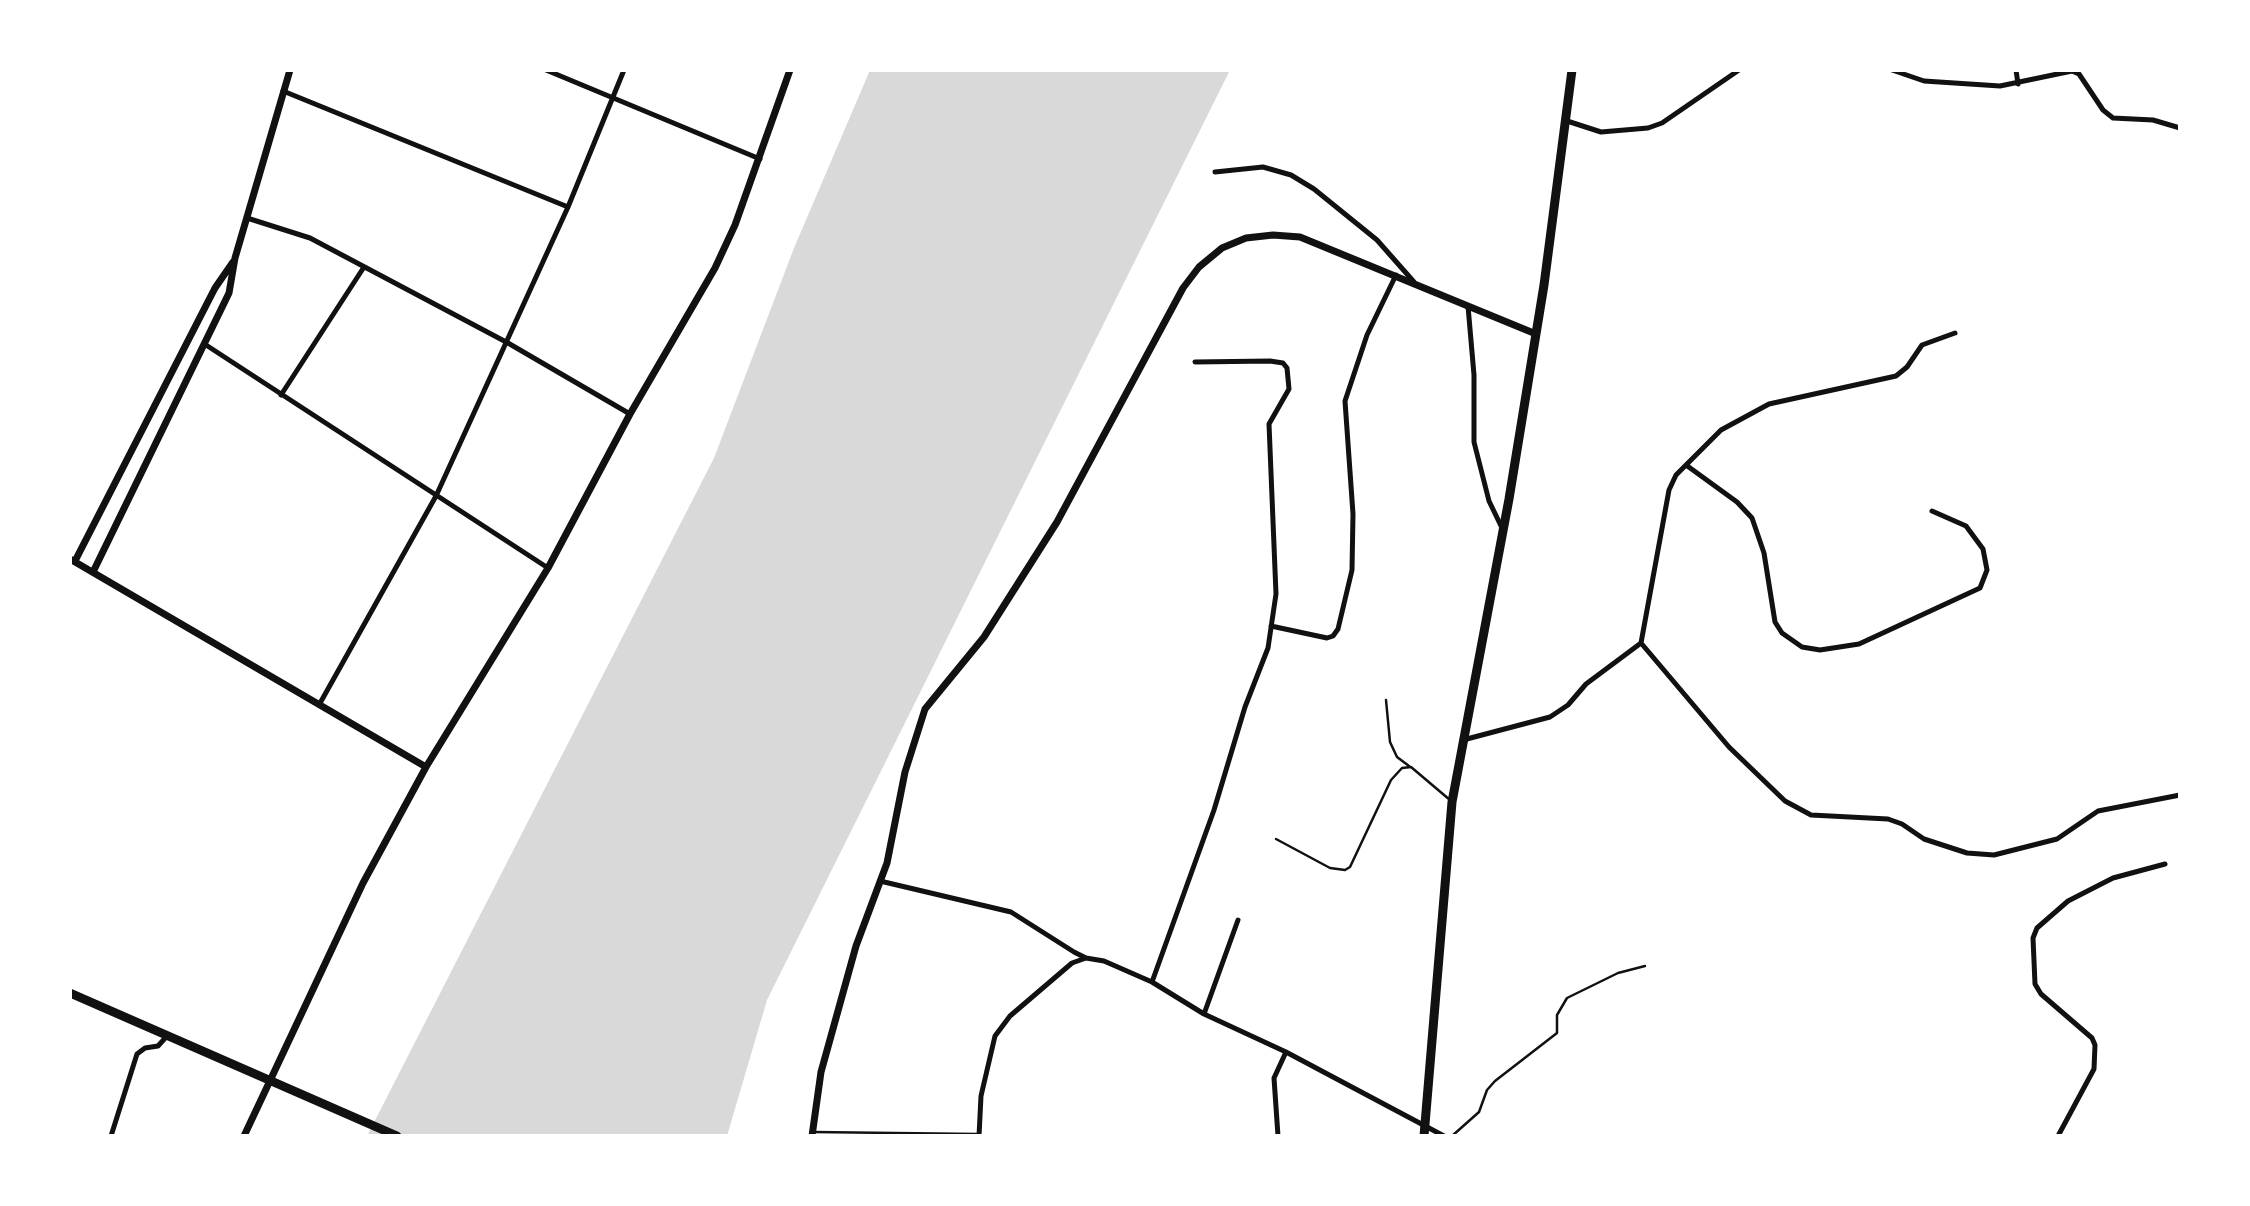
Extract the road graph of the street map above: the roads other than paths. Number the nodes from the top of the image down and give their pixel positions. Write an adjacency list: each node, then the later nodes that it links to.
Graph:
1 (290, 70): 10 (street)
2 (546, 70): 11 (street)
3 (624, 70): 11 (street)
4 (790, 70): 14 (street)
5 (1572, 70): 12 (main road)
6 (1739, 70): 12 (street)
7 (1892, 70): 9 (street)
8 (2016, 70): 9 (street)
9 (2018, 84): 13 (street)
10 (283, 91): 16 (street); 17 (street)
11 (613, 96): 14 (street); 16 (street)
12 (1564, 120): 24 (main road)
13 (2180, 128)
14 (760, 159): 29 (street)
15 (1215, 172): 21 (street)
16 (568, 207): 25 (street)
17 (247, 218): 18 (street); 19 (street)
18 (235, 258): 26 (street); 36 (street)
19 (364, 267): 25 (street); 28 (street)
20 (1396, 275): 21 (street); 39 (street); 50 (street)
21 (1415, 283): 22 (street)
22 (1468, 306): 24 (street); 33 (street)
23 (1955, 333): 30 (street)
24 (1536, 334): 32 (main road)
25 (508, 343): 29 (street); 31 (street)
26 (206, 345): 28 (street); 38 (street)
27 (1195, 362): 39 (street)
28 (281, 395): 31 (street)
29 (630, 414): 37 (street)
30 (1686, 465): 34 (street); 40 (street)
31 (436, 496): 37 (street); 42 (street)
32 (1509, 499): 33 (street); 35 (main road)
33 (1492, 503): 35 (street)
34 (1932, 511)
35 (1503, 531): 43 (main road)
36 (73, 560): 38 (street)
37 (548, 568): 45 (street)
38 (93, 572): 42 (street)
39 (1271, 626): 54 (street)
40 (1641, 643): 43 (street); 46 (street)
41 (1386, 700): 44 (lane)
42 (319, 705): 45 (street)
43 (1463, 740): 47 (main road)
44 (1409, 766): 47 (lane); 48 (lane)
45 (426, 767): 63 (street)
46 (2180, 795)
47 (1452, 802): 59 (main road)
48 (1276, 839)
49 (2165, 864): 69 (street)
50 (880, 881): 52 (street); 60 (street)
51 (1238, 920): 56 (street)
52 (1086, 958): 54 (street); 61 (street)
53 (1645, 966): 68 (lane)
54 (1152, 982): 56 (street)
55 (70, 993): 57 (main road)
56 (1204, 1014): 58 (street)
57 (167, 1036): 62 (street); 64 (main road)
58 (1286, 1052): 59 (street); 65 (street)
59 (1425, 1125): 66 (main road); 67 (street)
60 (812, 1134): 61 (lane)
61 (979, 1135)
62 (111, 1136)
63 (244, 1136)
64 (397, 1136)
65 (1278, 1136)
66 (1424, 1136)
67 (1444, 1136)
68 (1452, 1136)
69 (2057, 1136)

